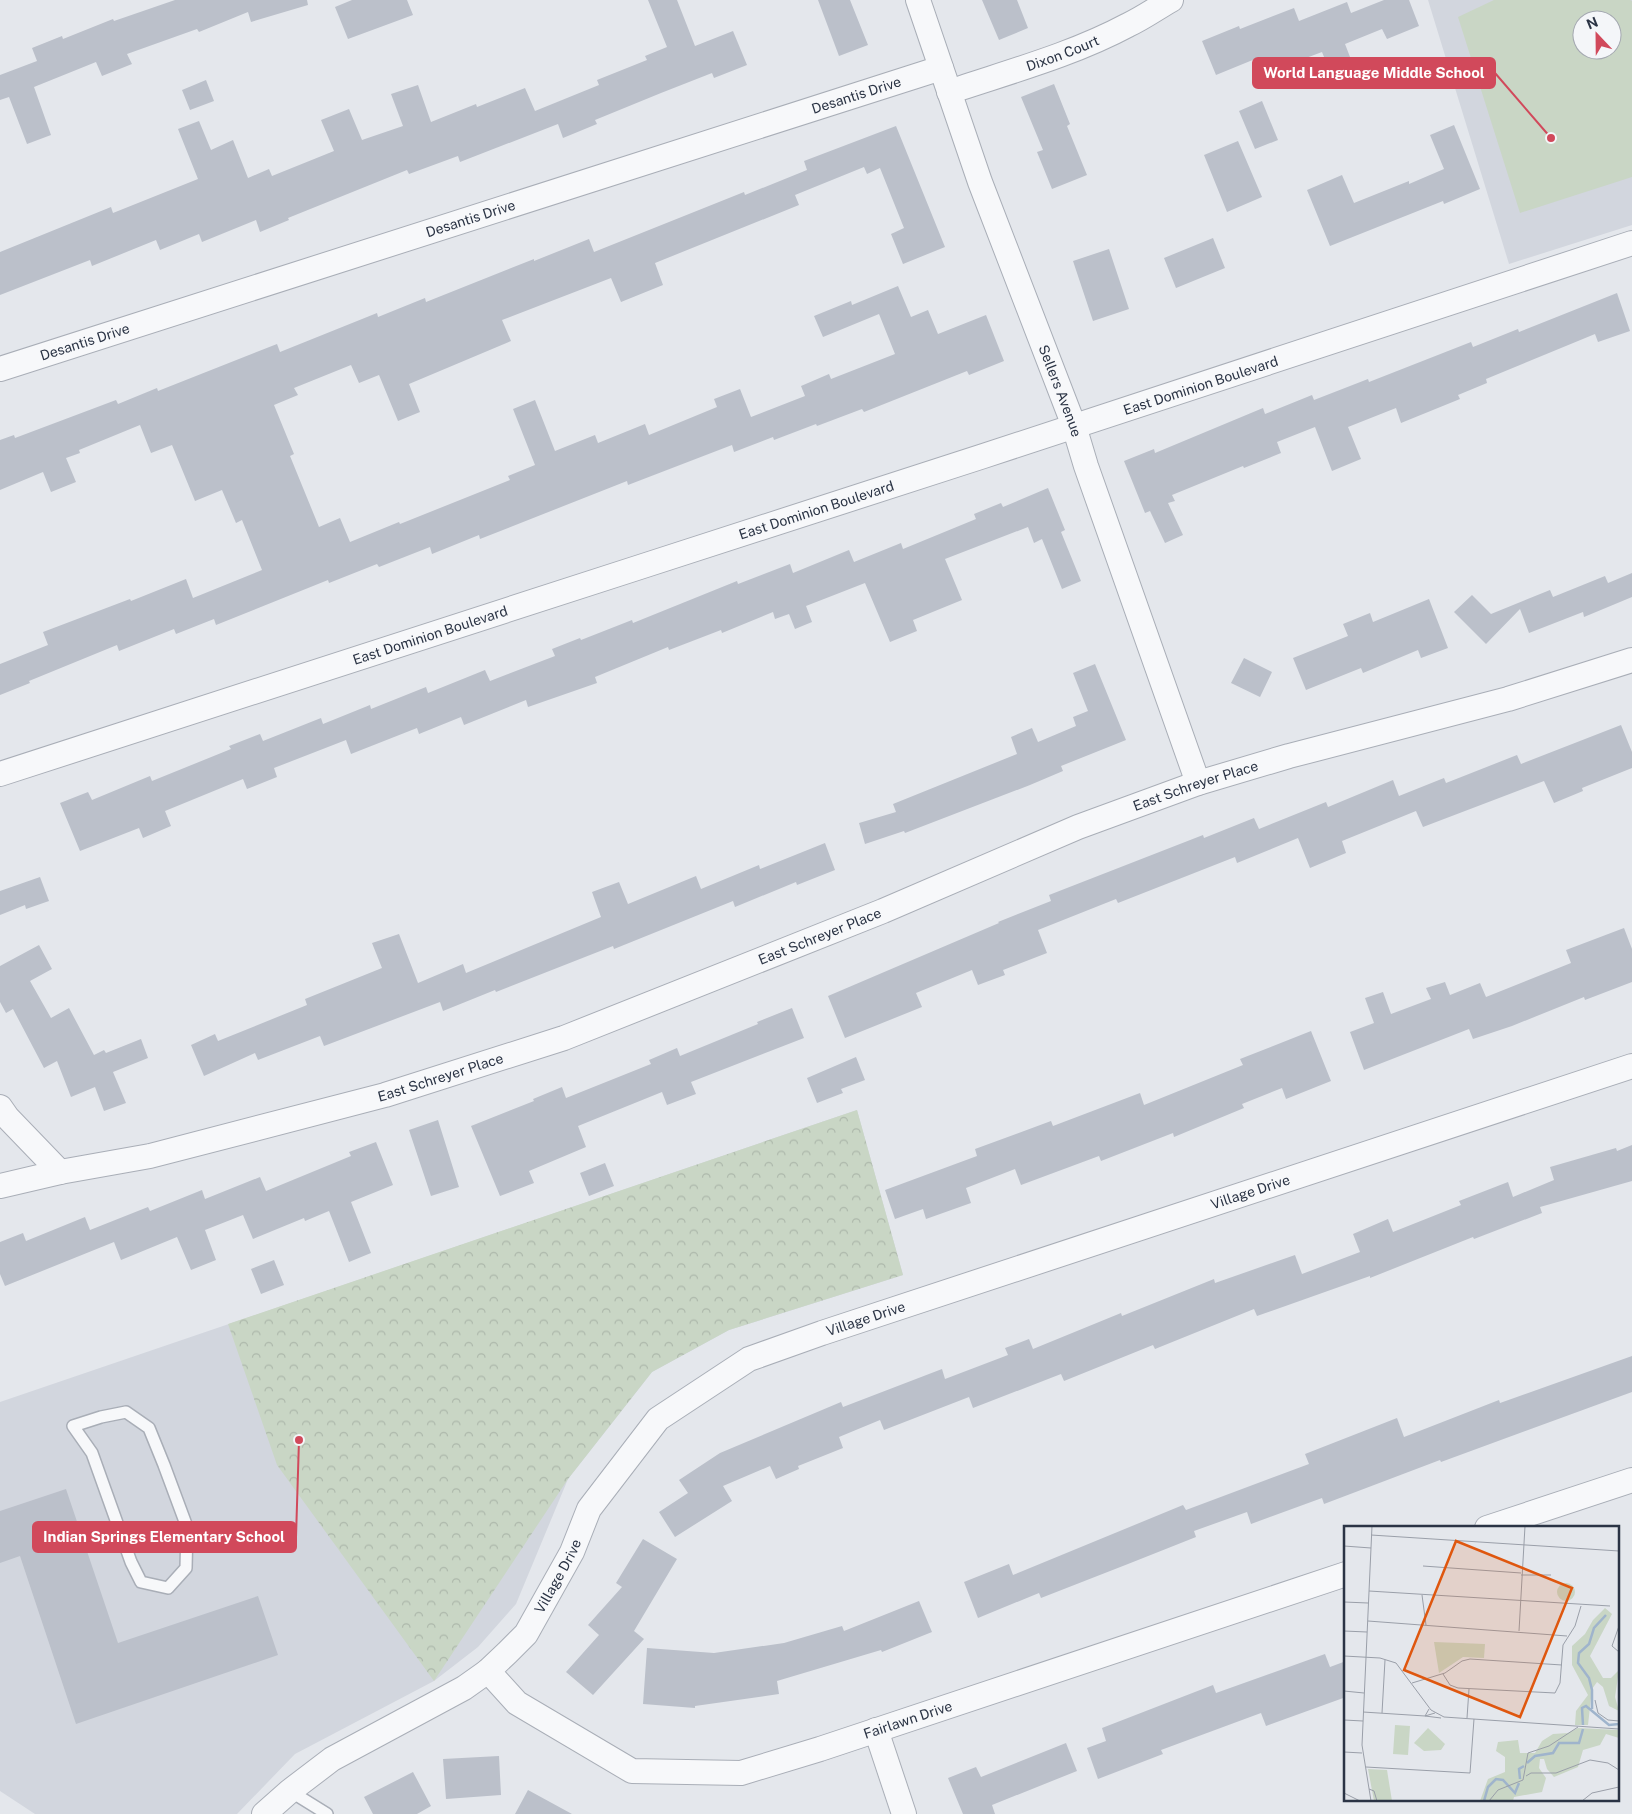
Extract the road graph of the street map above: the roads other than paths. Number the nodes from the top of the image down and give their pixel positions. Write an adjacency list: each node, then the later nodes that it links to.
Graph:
1 (918, 0): 3 (street, Sellers Avenue)
2 (1171, 0): 4 (street, Dixon Court)
3 (941, 68): 4 (street, Sellers Avenue); 6 (street, Desantis Drive)
4 (949, 92): 7 (street, Sellers Avenue)
5 (1632, 243): 7 (street, East Dominion Boulevard)
6 (0, 370)
7 (1074, 426): 9 (street, East Dominion Boulevard); 10 (street, Sellers Avenue)
8 (1632, 660): 10 (street, East Schreyer Place)
9 (0, 774)
10 (1198, 784): 13 (street, East Schreyer Place)
11 (1632, 1066): 19 (street, Village Drive)
12 (0, 1107): 13 (street)
13 (60, 1172): 14 (street, East Schreyer Place)
14 (0, 1186)
15 (73, 1426): 15 (lane)
16 (1632, 1480): 17 (street)
17 (1493, 1526)
18 (1344, 1575): 20 (street, Fairlawn Drive)
19 (488, 1671): 20 (street, Fairlawn Drive); 21 (street, Village Drive)
20 (876, 1730): 24 (street)
21 (290, 1791): 22 (street, Village Drive); 23 (lane)
22 (264, 1814)
23 (327, 1814)
24 (904, 1814)

